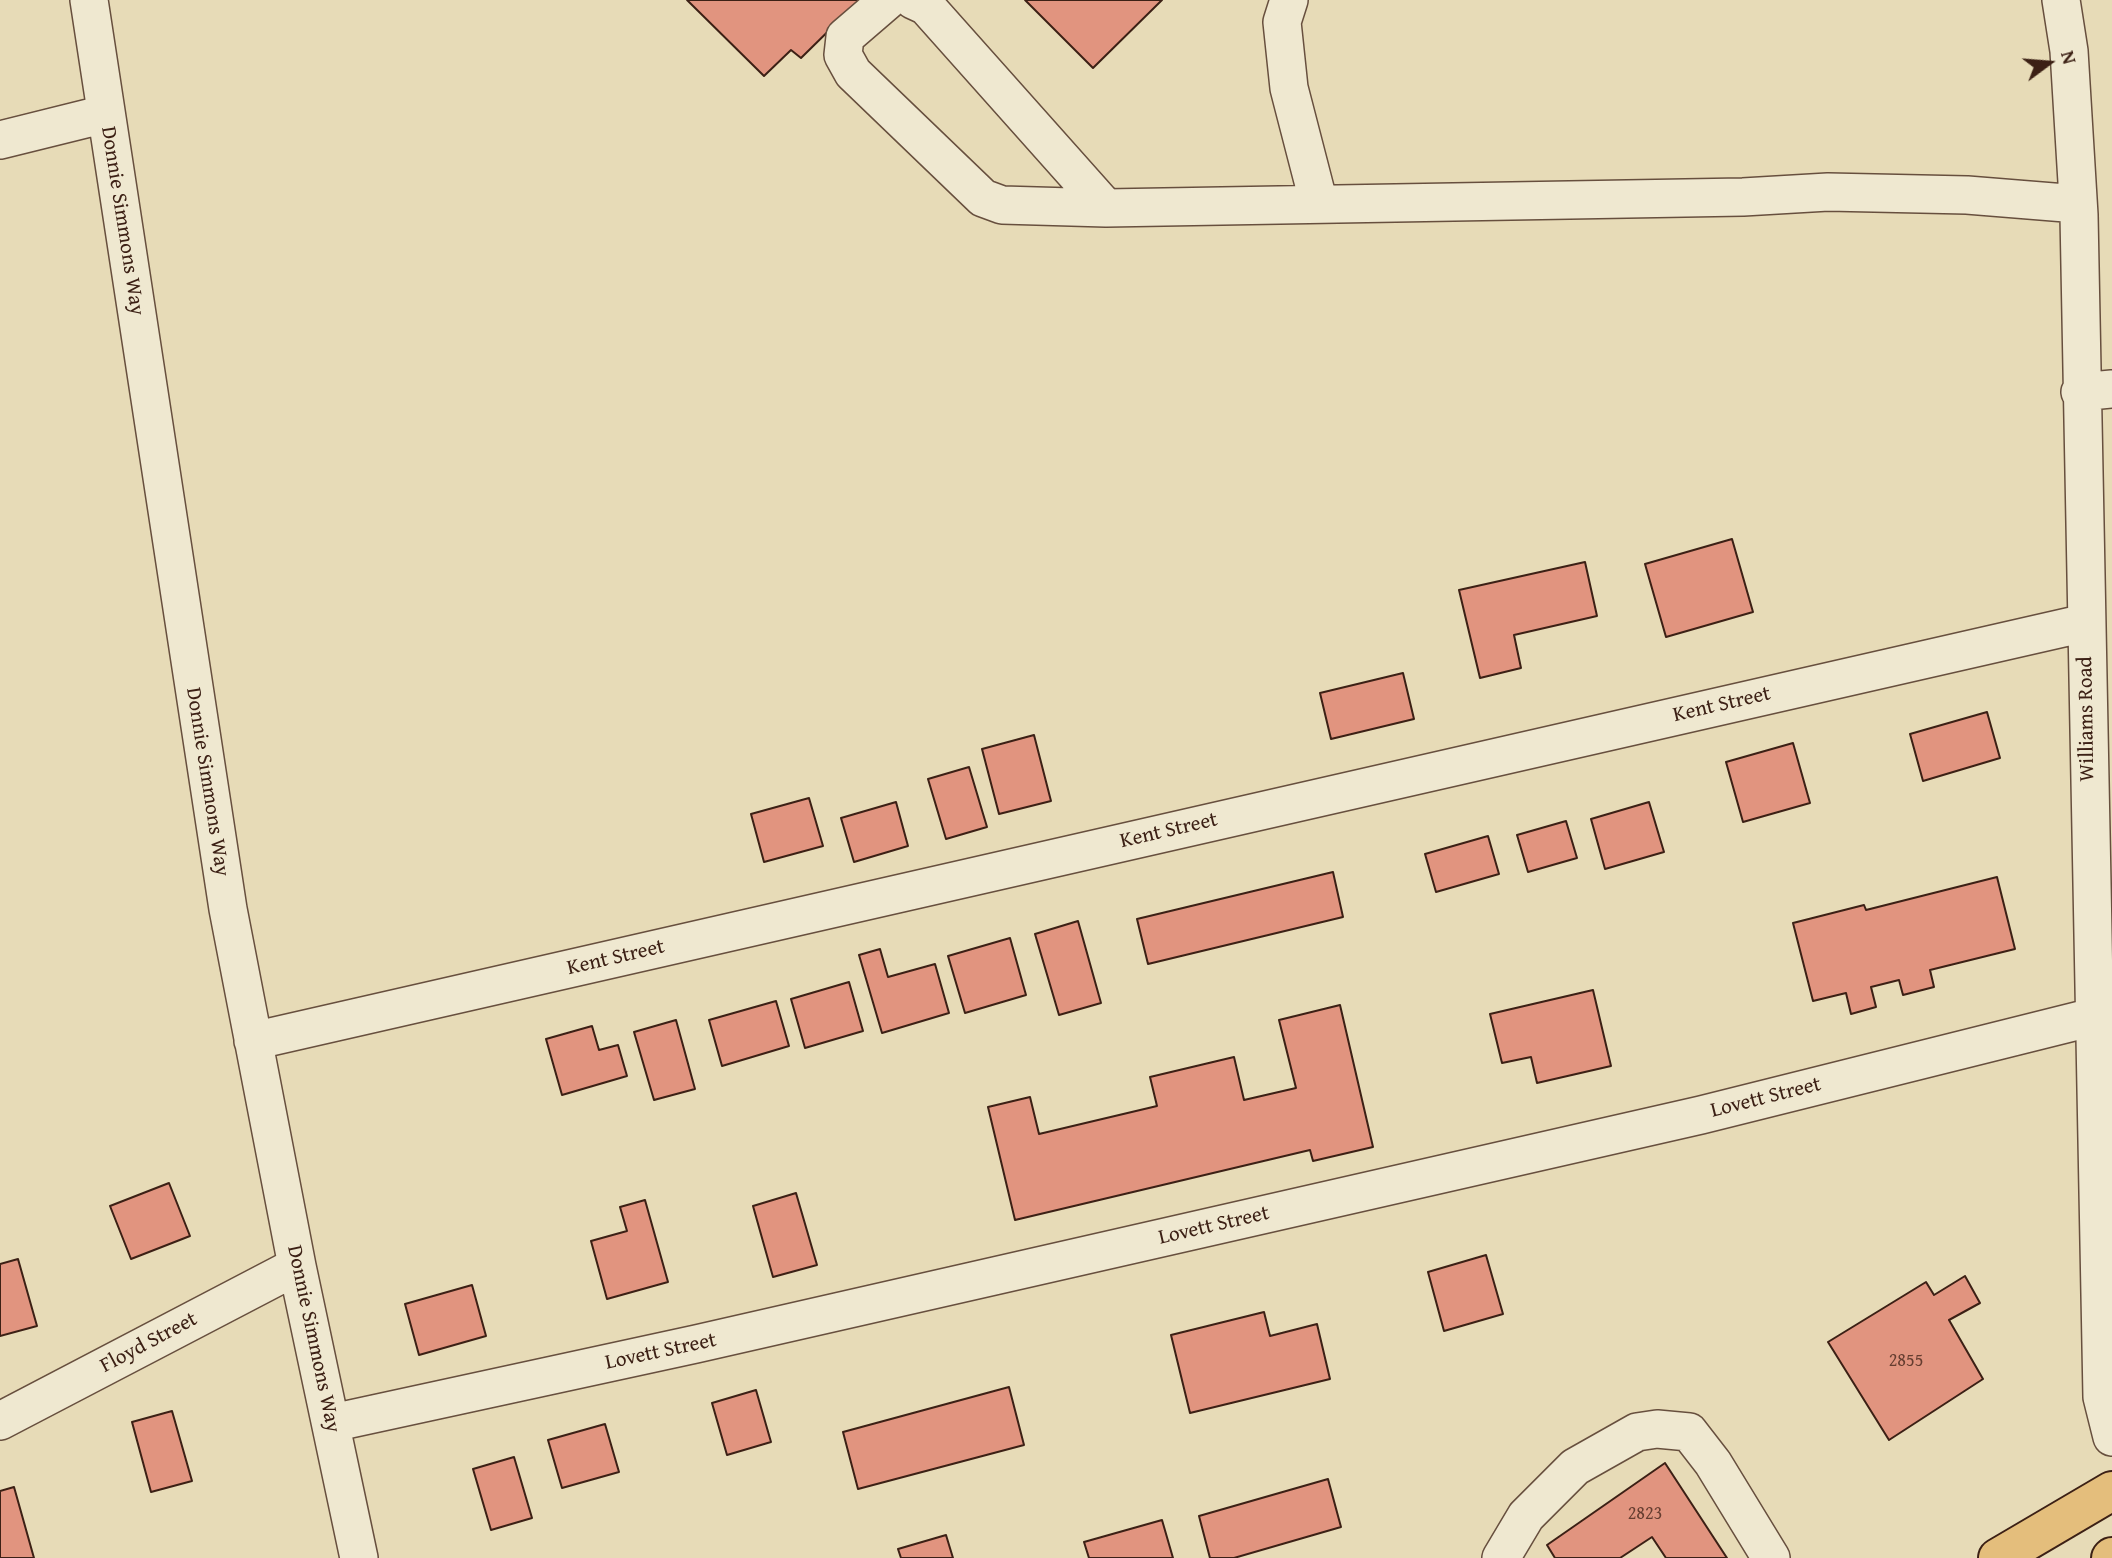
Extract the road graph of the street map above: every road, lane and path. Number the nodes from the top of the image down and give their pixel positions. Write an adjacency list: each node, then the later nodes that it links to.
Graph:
1 (89, 0): 6 (street, Donnie Simmons Way)
2 (888, 0): 10 (street)
3 (913, 0): 10 (street)
4 (1289, 0): 8 (street)
5 (2061, 0): 9 (street, Williams Road)
6 (106, 114): 7 (street); 15 (street, Donnie Simmons Way)
7 (0, 140)
8 (1319, 204): 9 (street); 10 (street)
9 (2078, 204): 11 (street, Williams Road)
10 (1107, 208)
11 (2096, 391): 12 (street, Williams Road)
12 (2085, 623): 13 (street, Williams Road); 15 (street, Kent Street)
13 (2102, 931): 14 (street, Williams Road)
14 (2094, 1017): 17 (street, Williams Road); 19 (street, Lovett Street)
15 (254, 1041): 16 (street, Donnie Simmons Way)
16 (297, 1266): 18 (street, Floyd Street); 19 (street, Donnie Simmons Way)
17 (2107, 1361): 20 (street, Williams Road)
18 (0, 1421)
19 (331, 1423): 22 (street, Donnie Simmons Way)
20 (2112, 1437)
21 (2112, 1491): 25 (main road)
22 (359, 1558)
23 (1501, 1558): 24 (street)
24 (1771, 1558)
25 (1998, 1558)

